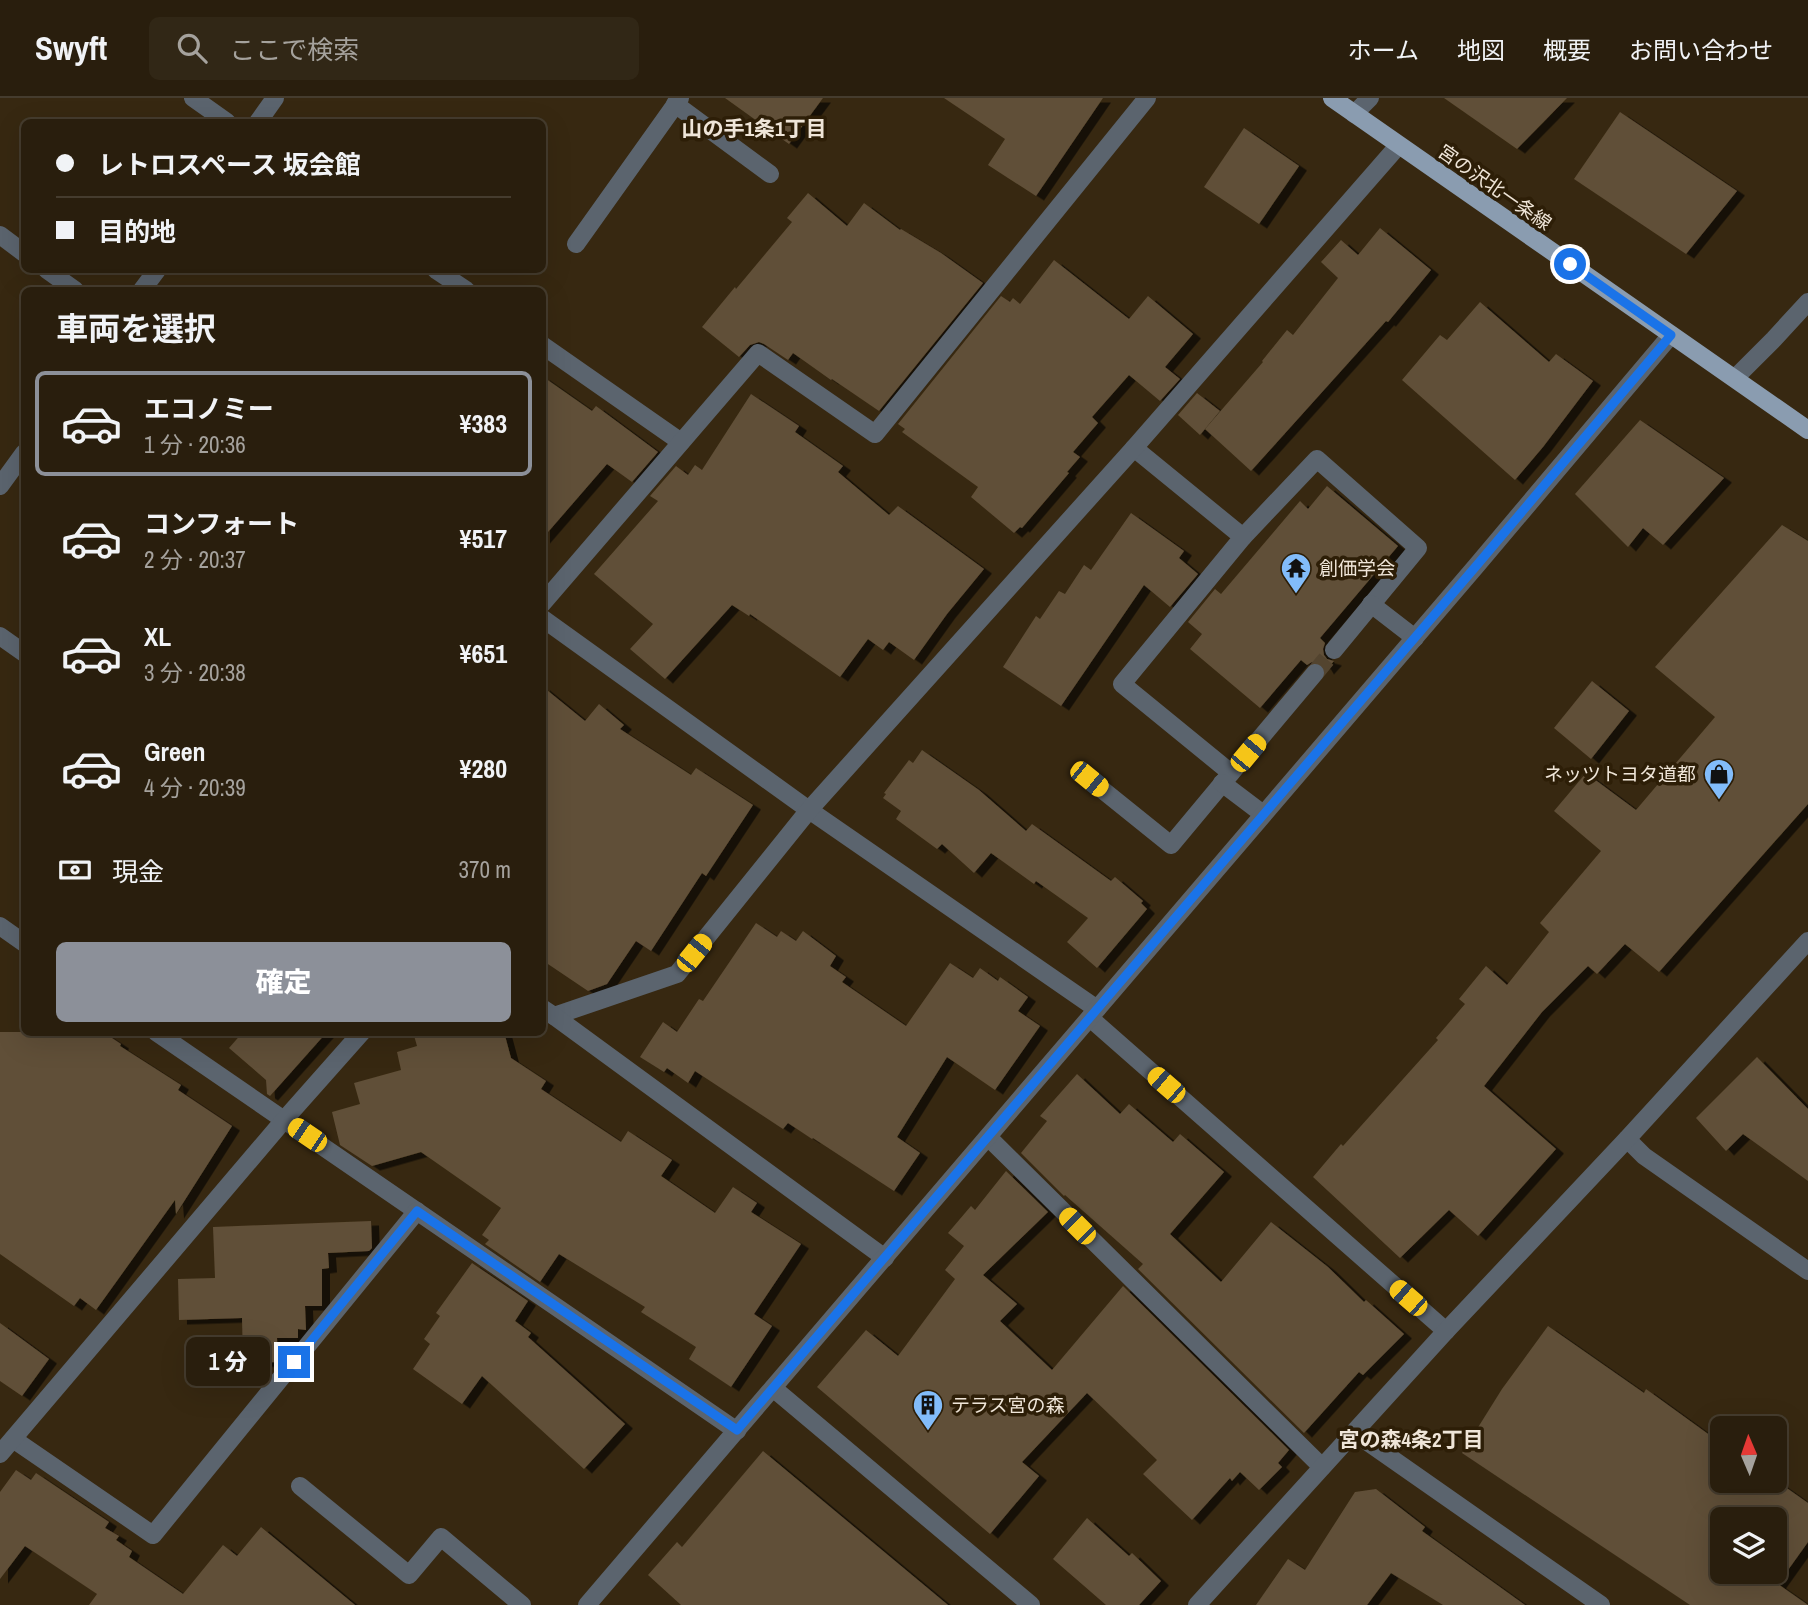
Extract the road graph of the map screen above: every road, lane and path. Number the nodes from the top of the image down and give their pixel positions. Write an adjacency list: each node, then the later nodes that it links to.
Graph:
1 (193, 98): 8 (street)
2 (275, 98): 9 (street)
3 (1147, 98): 24 (street)
4 (1332, 98): 7 (main road, 宮の沢北一条線)
5 (1370, 98): 7 (street)
6 (677, 101): 11 (street); 13 (street)
7 (1354, 114): 10 (main road, 宮の沢北一条線)
8 (223, 119)
9 (260, 119)
10 (1398, 146): 20 (main road, 宮の沢北一条線); 25 (street)
11 (770, 174)
12 (0, 235): 14 (street)
13 (576, 244)
14 (21, 251)
15 (51, 273): 17 (street)
16 (440, 273): 18 (street)
17 (71, 287)
18 (462, 287)
19 (1808, 302): 22 (street)
20 (1671, 335): 22 (main road, 宮の沢北一条線); 33 (street)
21 (546, 348): 24 (street)
22 (1735, 378): 23 (main road, 宮の沢北一条線)
23 (1808, 430)
24 (681, 442): 29 (street)
25 (1134, 448): 28 (street); 39 (street)
26 (21, 457): 27 (street)
27 (0, 486)
28 (1243, 537): 30 (street); 37 (street)
29 (546, 599)
30 (1371, 604): 33 (street); 34 (street)
31 (546, 621): 39 (street)
32 (0, 636): 35 (street)
33 (1415, 638): 40 (street)
34 (1334, 650)
35 (21, 651)
36 (1315, 673): 37 (street)
37 (1227, 778): 38 (street); 40 (street)
38 (1089, 779)
39 (809, 810): 44 (street); 45 (street)
40 (1263, 814): 45 (street)
41 (2, 930): 42 (street)
42 (21, 941)
43 (1808, 942): 50 (street)
44 (548, 1012): 52 (street)
45 (1093, 1013): 49 (street); 54 (street)
46 (162, 1036): 48 (street)
47 (358, 1036): 48 (street)
48 (284, 1120): 51 (street); 58 (street)
49 (988, 1137): 52 (street); 60 (street)
50 (1627, 1139): 53 (street); 54 (street)
51 (417, 1211): 56 (street); 58 (street)
52 (885, 1258): 55 (street)
53 (1808, 1271)
54 (1446, 1331): 57 (street)
55 (773, 1388): 56 (street); 64 (street)
56 (737, 1430): 62 (street)
57 (1355, 1433): 60 (street); 66 (street)
58 (13, 1439): 59 (street)
59 (0, 1454)
60 (1322, 1467): 65 (street)
61 (300, 1486): 63 (street)
62 (595, 1602)
63 (522, 1605)
64 (1031, 1605)
65 (1197, 1605)
66 (1601, 1605)

